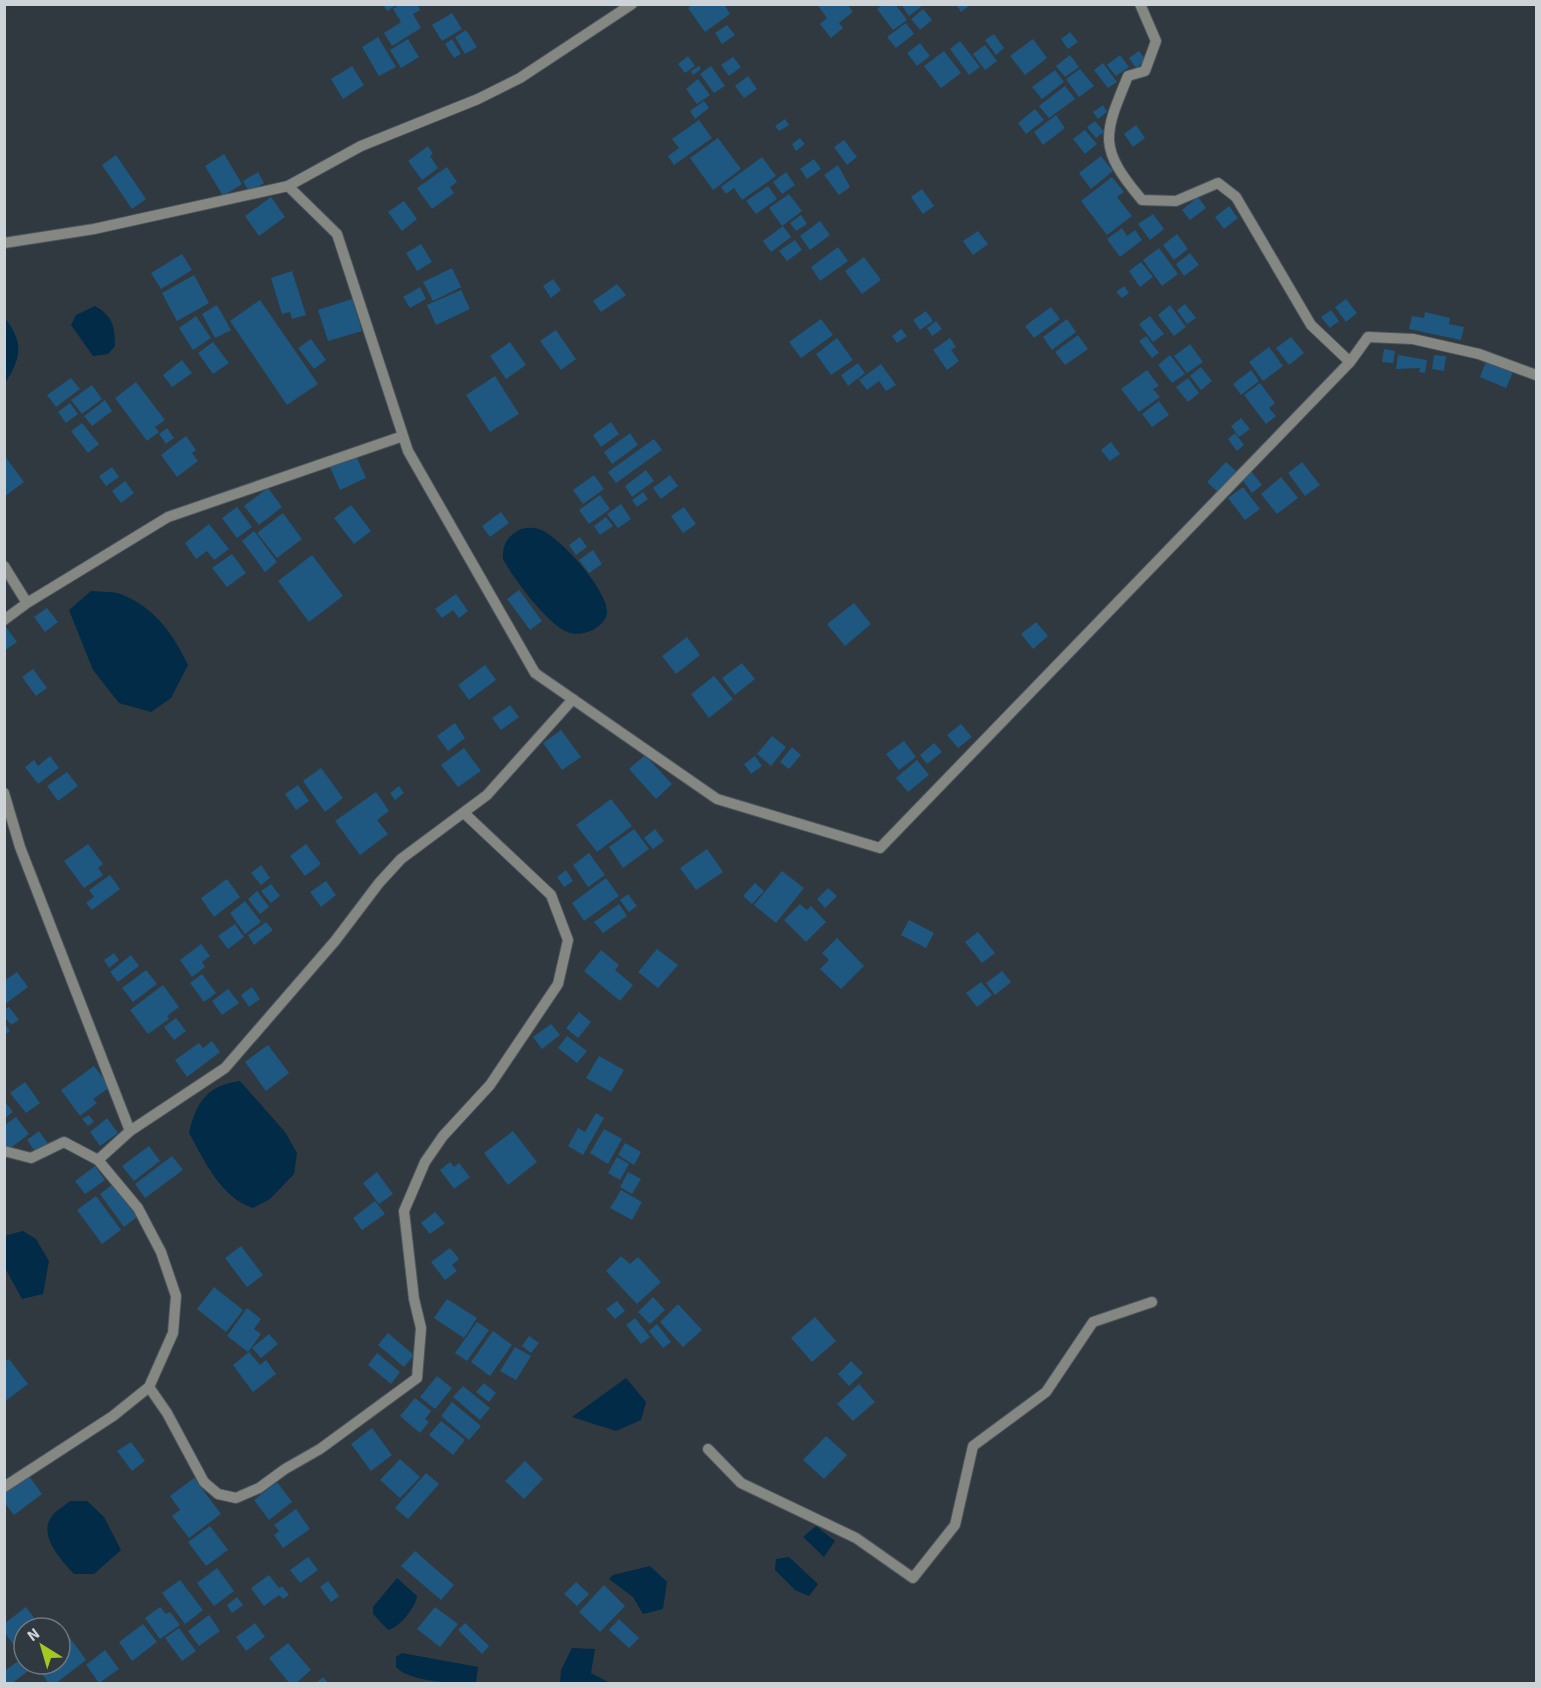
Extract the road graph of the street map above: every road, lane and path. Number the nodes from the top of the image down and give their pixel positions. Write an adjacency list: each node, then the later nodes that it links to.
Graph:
1 (632, 4): 3 (street)
2 (1140, 4): 5 (street)
3 (288, 186): 4 (street); 7 (street)
4 (4, 243)
5 (1350, 362): 6 (street); 11 (street)
6 (1536, 375)
7 (403, 436): 9 (street); 11 (street)
8 (4, 566): 9 (street)
9 (27, 603): 10 (street)
10 (4, 620)
11 (573, 699): 13 (street)
12 (4, 793): 14 (street)
13 (464, 813): 14 (street); 18 (street)
14 (130, 1131): 16 (street)
15 (4, 1151): 16 (street)
16 (98, 1160): 18 (street)
17 (1152, 1302): 19 (street)
18 (149, 1387): 20 (street)
19 (708, 1449)
20 (4, 1487)

